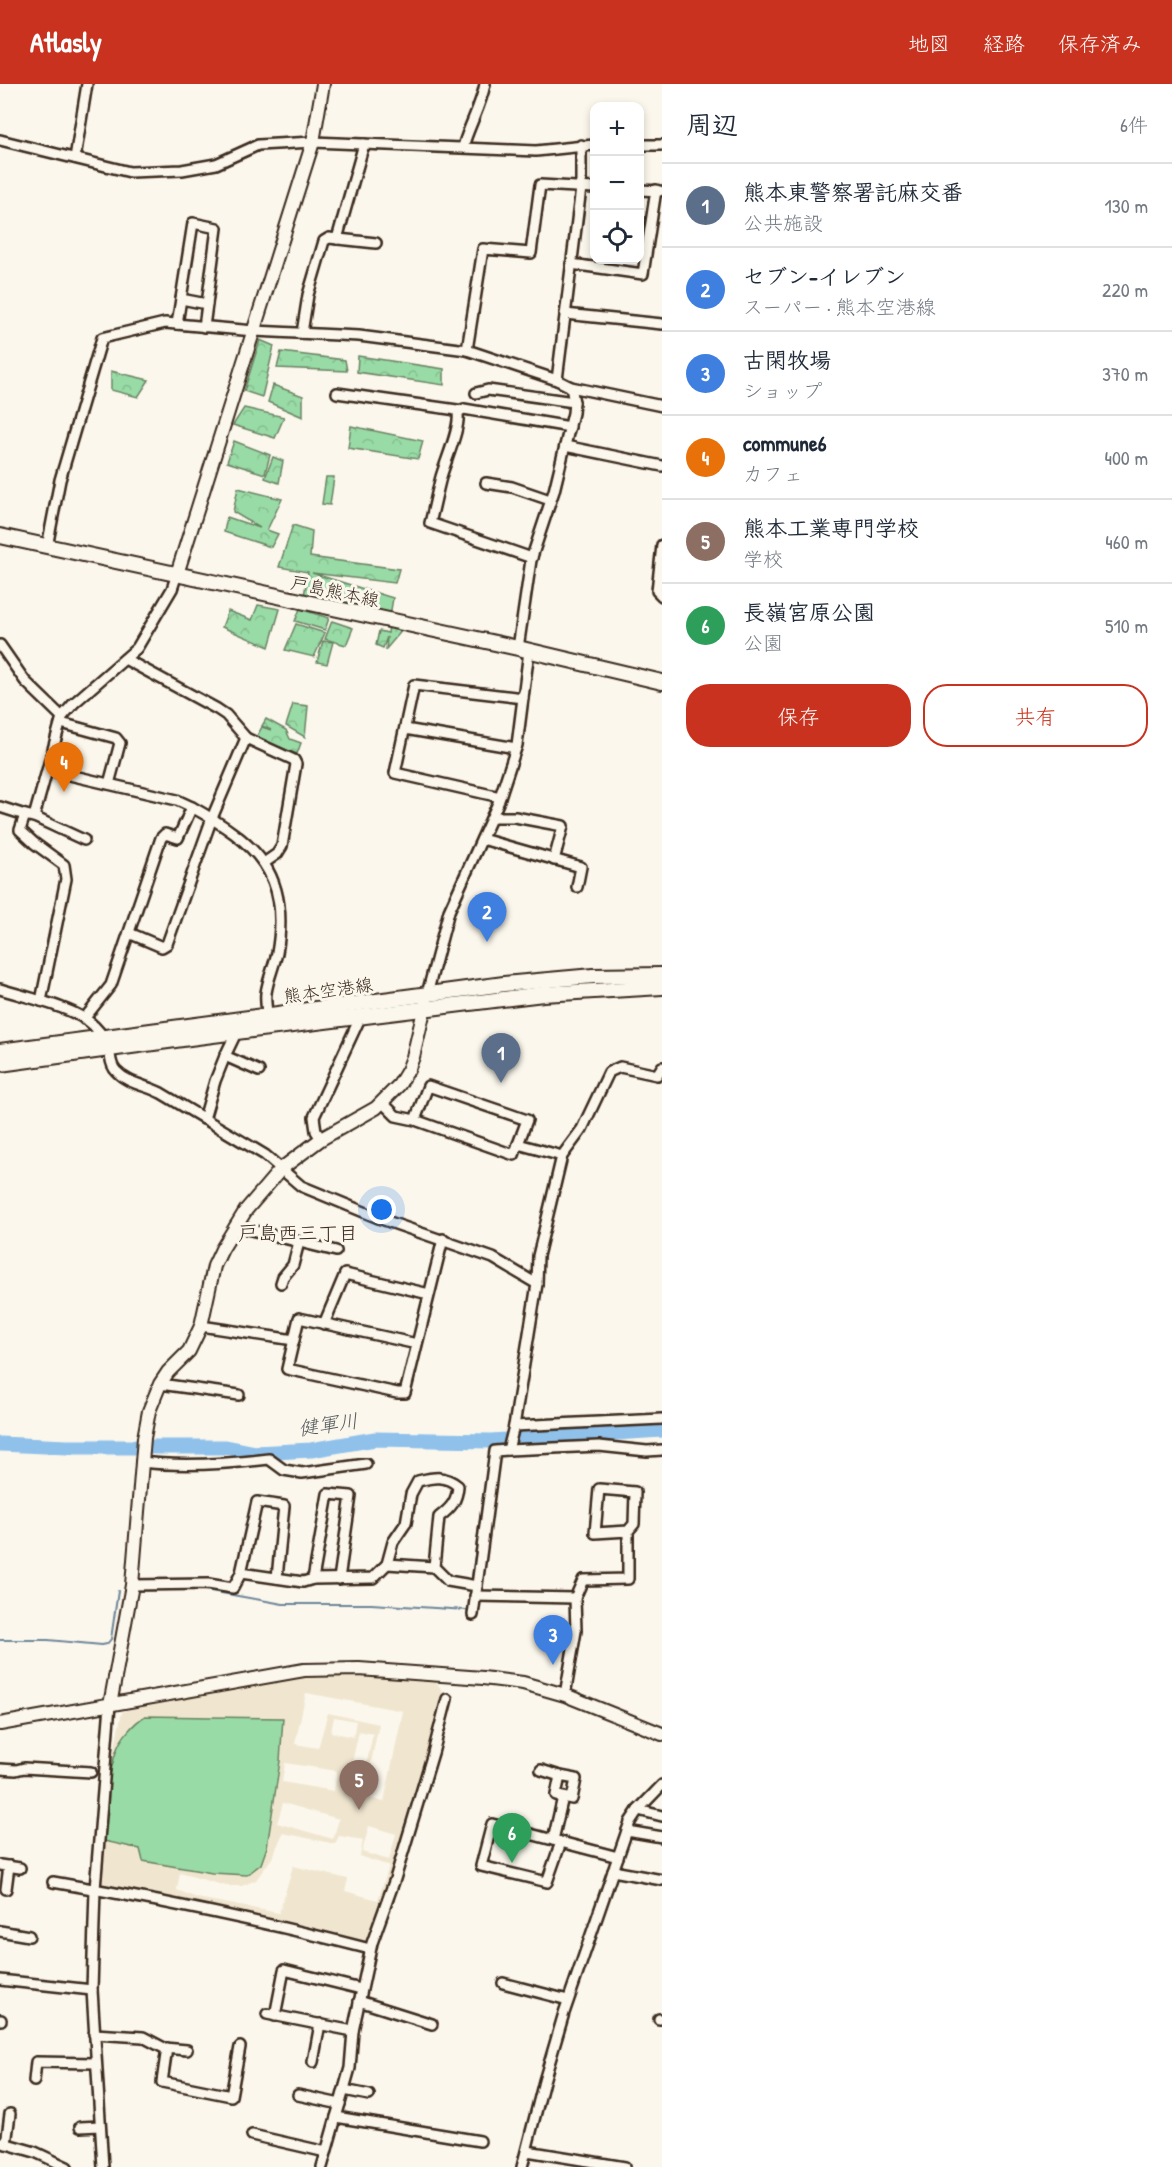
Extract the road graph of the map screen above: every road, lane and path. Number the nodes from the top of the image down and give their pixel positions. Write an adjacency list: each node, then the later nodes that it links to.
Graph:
1 (87, 84): 12 (street)
2 (323, 84): 5 (street)
3 (485, 84): 11 (street)
4 (0, 140): 12 (street)
5 (312, 142): 6 (street); 12 (street); 27 (street)
6 (364, 144): 11 (street); 16 (street)
7 (581, 145): 8 (street); 11 (street); 13 (street)
8 (590, 145)
9 (644, 145): 10 (street)
10 (662, 145)
11 (464, 147)
12 (75, 158)
13 (580, 188): 14 (street); 18 (street); 29 (street)
14 (590, 188)
15 (659, 190): 20 (street)
16 (337, 239): 17 (street); 28 (street)
17 (376, 243)
18 (571, 264): 19 (street); 23 (street)
19 (590, 264)
20 (605, 264)
21 (181, 299): 22 (street); 22 (street); 24 (street)
22 (207, 304): 26 (street)
23 (565, 314): 25 (street); 30 (street)
24 (177, 324): 26 (street); 44 (street)
25 (662, 324)
26 (204, 327): 27 (street)
27 (254, 331): 28 (street); 46 (street)
28 (302, 333): 29 (street)
29 (467, 350): 30 (street)
30 (557, 380): 31 (street)
31 (571, 387): 34 (street); 35 (street)
32 (338, 393): 36 (street)
33 (476, 393): 34 (street)
34 (574, 402): 37 (street)
35 (662, 406)
36 (458, 412): 37 (street); 45 (street)
37 (570, 427): 38 (street)
38 (565, 446): 39 (street); 41 (street)
39 (662, 466)
40 (486, 483): 41 (street)
41 (550, 500): 45 (street)
42 (0, 536): 44 (main road, 戸島熊本線)
43 (662, 545): 47 (street)
44 (48, 547): 46 (main road, 戸島熊本線)
45 (531, 558): 49 (street)
46 (177, 574): 49 (main road, 戸島熊本線); 50 (street)
47 (662, 596)
48 (0, 645): 51 (street)
49 (523, 650): 53 (main road, 戸島熊本線); 54 (street)
50 (125, 659): 55 (street); 57 (street)
51 (11, 661): 52 (street); 55 (street)
52 (0, 666)
53 (662, 681)
54 (523, 698): 56 (street); 58 (street)
55 (61, 720): 59 (street); 60 (street)
56 (405, 729): 58 (street); 61 (street)
57 (246, 738): 66 (street); 70 (street)
58 (516, 748): 61 (street)
59 (48, 770): 60 (street); 64 (street)
60 (109, 784): 63 (street)
61 (500, 797): 65 (street)
62 (0, 807): 64 (street)
63 (192, 807): 66 (street); 72 (street)
64 (30, 816): 68 (street); 77 (street)
65 (492, 817): 67 (street); 69 (street)
66 (212, 818): 70 (street); 72 (street)
67 (482, 839): 69 (street); 76 (street)
68 (84, 840)
69 (554, 860): 71 (street)
70 (264, 863): 79 (street)
71 (577, 887)
72 (129, 933): 81 (street)
73 (662, 975): 76 (main road, 熊本空港線)
74 (662, 987): 78 (main road, 熊本空港線)
75 (0, 989): 77 (street)
76 (427, 994): 78 (street); 79 (main road, 熊本空港線)
77 (41, 1001): 81 (street)
78 (425, 1008): 80 (main road, 熊本空港線); 89 (street)
79 (267, 1016): 83 (main road, 熊本空港線)
80 (360, 1018): 82 (main road, 熊本空港線); 92 (street)
81 (84, 1019): 83 (street)
82 (236, 1033): 83 (main road, 熊本空港線); 85 (street)
83 (106, 1043): 84 (main road, 熊本空港線); 86 (main road, 熊本空港線); 90 (street)
84 (0, 1051)
85 (225, 1056): 88 (street); 90 (street)
86 (0, 1064)
87 (662, 1067): 94 (street)
88 (259, 1071)
89 (382, 1102): 91 (street); 92 (street)
90 (204, 1119): 95 (street)
91 (415, 1120): 93 (street); 93 (street)
92 (321, 1139): 95 (street)
93 (518, 1144): 94 (street)
94 (562, 1156): 101 (street)
95 (281, 1169): 96 (street); 97 (street)
96 (235, 1226): 98 (street); 104 (street)
97 (443, 1239): 101 (street); 102 (street)
98 (299, 1242): 99 (street); 100 (street)
99 (336, 1251)
100 (281, 1283)
101 (537, 1284): 110 (street)
102 (429, 1294): 103 (street); 106 (street)
103 (324, 1324): 105 (street); 106 (street)
104 (201, 1326): 105 (street); 107 (street)
105 (294, 1340): 106 (street)
106 (417, 1344)
107 (160, 1384): 108 (street); 113 (street)
108 (239, 1395)
109 (662, 1419): 110 (street)
110 (514, 1426): 111 (street)
111 (508, 1450): 112 (street); 123 (street)
112 (662, 1450)
113 (141, 1462): 114 (street); 122 (street)
114 (366, 1464)
115 (628, 1531): 115 (street); 125 (street)
116 (387, 1564): 117 (street); 117 (street); 121 (street)
117 (434, 1567): 123 (street)
118 (241, 1573): 119 (street); 119 (street); 122 (street)
119 (277, 1578): 120 (street)
120 (312, 1579): 121 (street); 121 (street)
121 (339, 1579)
122 (132, 1585): 129 (street)
123 (477, 1586): 124 (street)
124 (475, 1596): 125 (street); 126 (street)
125 (575, 1598): 127 (street)
126 (473, 1615)
127 (565, 1695): 129 (street); 131 (street)
128 (447, 1699): 153 (street)
129 (110, 1705): 130 (street); 150 (street)
130 (0, 1724)
131 (662, 1734)
132 (0, 1769): 134 (street)
133 (541, 1770): 135 (street)
134 (91, 1772)
135 (560, 1776): 137 (street); 137 (street)
136 (662, 1785): 138 (street)
137 (563, 1797): 142 (street)
138 (638, 1810): 139 (street); 140 (street)
139 (662, 1816)
140 (627, 1831): 141 (street); 143 (street)
141 (662, 1837)
142 (557, 1841): 142 (street); 143 (street)
143 (618, 1857): 146 (street)
144 (4, 1866): 145 (street); 149 (street)
145 (20, 1868)
146 (614, 1871): 147 (street); 158 (street)
147 (662, 1880)
148 (53, 1882): 150 (street)
149 (6, 1889)
150 (95, 1889): 153 (street); 157 (street)
151 (0, 1931): 152 (street)
152 (29, 1936)
153 (370, 1949): 159 (street)
154 (0, 1980): 157 (street)
155 (503, 1983): 158 (street)
156 (357, 1988): 160 (street)
157 (92, 1990): 163 (street)
158 (568, 2000): 181 (street)
159 (359, 2001): 161 (street); 162 (street)
160 (320, 2024): 162 (street); 167 (street)
161 (432, 2024)
162 (353, 2031): 170 (street)
163 (94, 2034): 165 (street); 168 (street)
164 (240, 2047): 165 (street)
165 (167, 2048): 166 (street)
166 (187, 2050)
167 (313, 2062)
168 (95, 2063): 169 (street); 176 (street)
169 (34, 2081)
170 (344, 2090): 172 (street); 173 (street)
171 (298, 2095): 173 (street)
172 (369, 2095)
173 (340, 2104): 175 (street)
174 (10, 2114): 180 (street)
175 (336, 2117): 179 (street); 182 (street)
176 (100, 2126): 177 (street); 184 (street)
177 (80, 2127)
178 (252, 2135): 182 (street)
179 (480, 2141)
180 (3, 2143): 183 (street)
181 (527, 2151): 186 (street); 187 (street)
182 (326, 2152): 185 (street)
183 (67, 2167)
184 (103, 2167)
185 (322, 2167)
186 (522, 2167)
187 (625, 2167)

